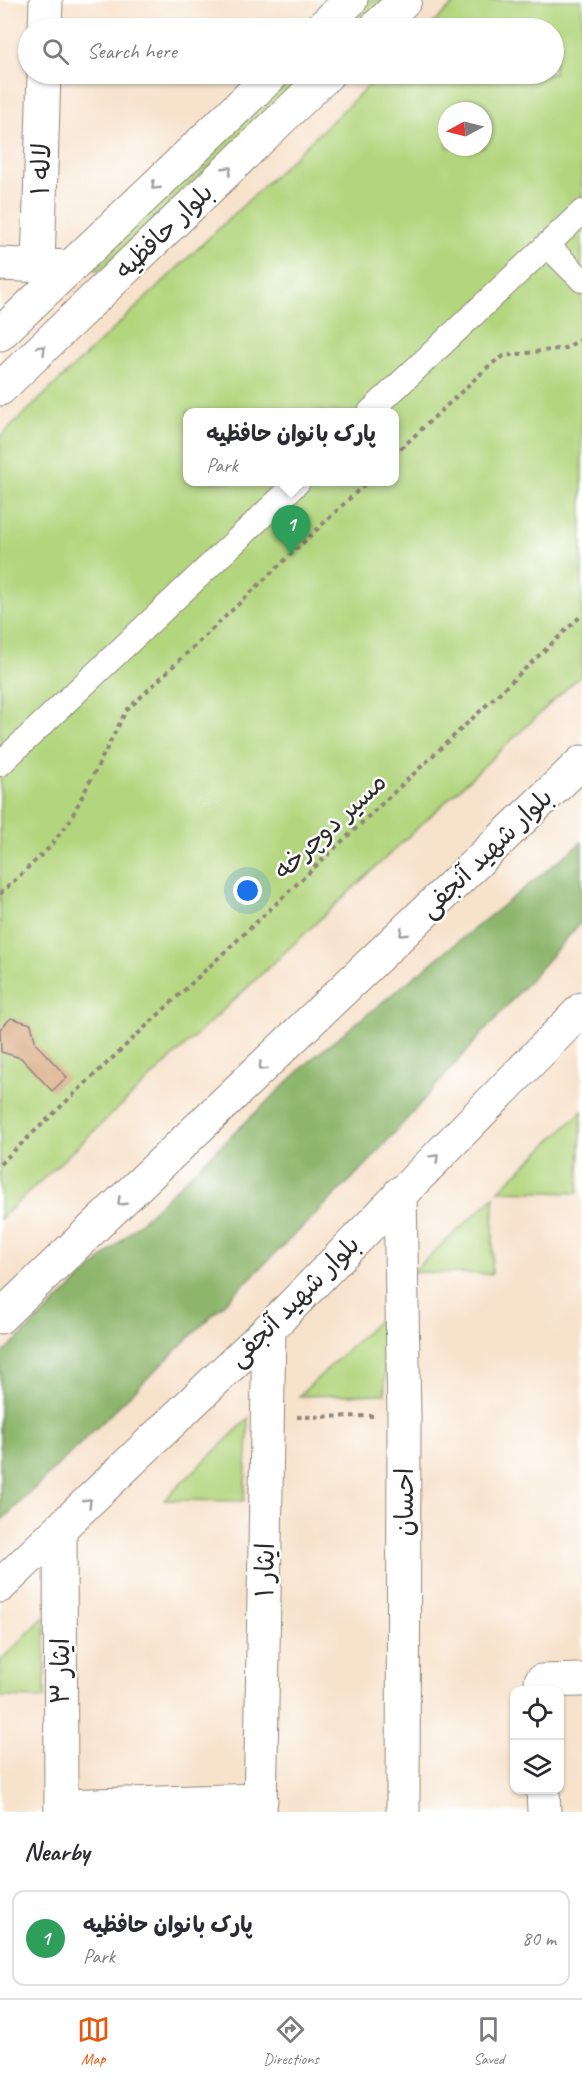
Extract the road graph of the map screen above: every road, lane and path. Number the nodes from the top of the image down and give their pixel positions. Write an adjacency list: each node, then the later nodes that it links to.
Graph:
1 (46, 0): 4 (main road)
2 (351, 0): 5 (main road)
3 (405, 0): 6 (main road)
4 (45, 18)
5 (332, 18)
6 (386, 18)
7 (44, 84): 13 (main road, لاله ۱)
8 (262, 84): 14 (main road, بلوار حافظیه, one-way to 14)
9 (318, 84): 16 (main road, بلوار حافظیه, one-way to 9)
10 (582, 212): 11 (street)
11 (547, 245): 15 (street); 20 (street)
12 (0, 264): 13 (main road)
13 (38, 265): 14 (main road)
14 (70, 267): 16 (main road); 17 (main road, بلوار حافظیه)
15 (582, 280)
16 (98, 294): 19 (main road, بلوار حافظیه, one-way to 16)
17 (0, 334)
18 (582, 339): 21 (path)
19 (0, 389)
20 (374, 408)
21 (399, 450)
22 (294, 486): 26 (street)
23 (363, 486): 27 (path)
24 (582, 615): 29 (path, مسیر دوچرخه)
25 (582, 762): 31 (main road, بلوار شهید آنجفی, one-way to 31)
26 (0, 764)
27 (0, 894)
28 (582, 1009): 30 (main road, بلوار شهید آنجفی, one-way to 28)
29 (0, 1164)
30 (400, 1193): 32 (main road, بلوار شهید آنجفی); 33 (main road, احسان)
31 (0, 1317)
32 (269, 1329): 34 (main road, ایثار ۱); 35 (main road, بلوار شهید آنجفی, one-way to 32)
33 (404, 1416): 34 (path); 42 (main road, احسان)
34 (267, 1418): 40 (main road, ایثار ۱)
35 (60, 1529): 36 (main road, بلوار شهید آنجفی); 41 (main road, ایثار ۳)
36 (0, 1586)
37 (582, 1680): 38 (main road)
38 (541, 1686)
39 (543, 1794): 43 (main road)
40 (260, 1806): 41 (main road)
41 (61, 1809)
42 (403, 1812)
43 (544, 1812)

